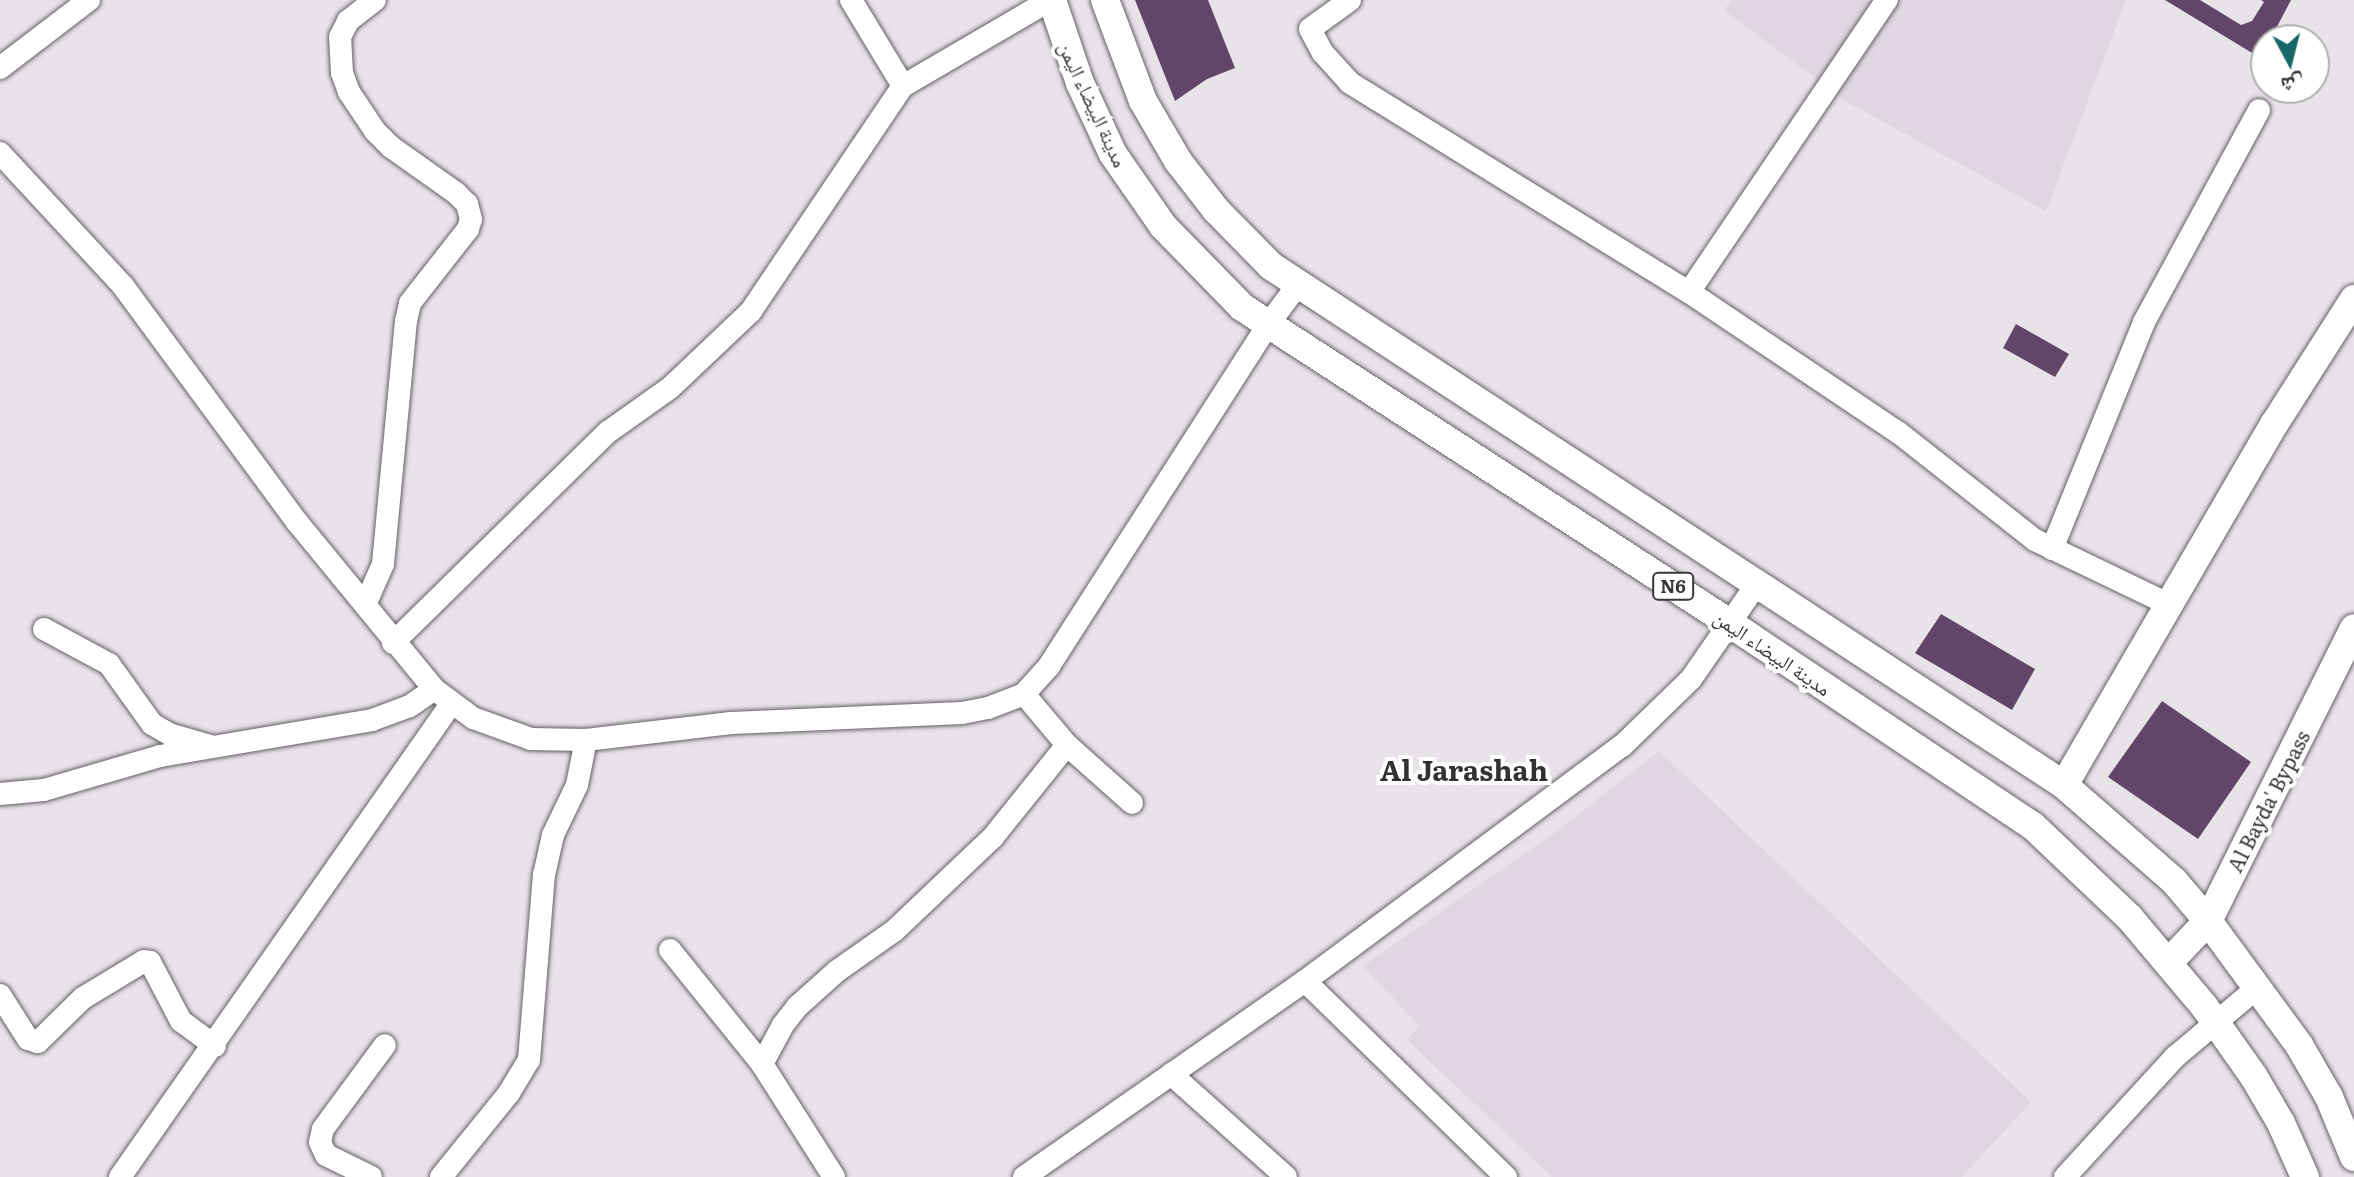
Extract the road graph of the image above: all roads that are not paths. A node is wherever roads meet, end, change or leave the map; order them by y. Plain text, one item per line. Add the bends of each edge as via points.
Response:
1 (89, 0) edge
2 (375, 0) edge
3 (851, 0) edge
4 (1051, 0) edge
5 (1105, 0) edge
6 (1350, 0) edge
7 (1887, 0) edge
8 (0, 68) edge
9 (903, 86) junction
10 (2259, 110) dead end
11 (0, 153) edge
12 (1297, 286) junction
13 (1689, 292) junction
14 (2354, 299) edge
15 (1267, 326) junction
16 (2052, 549) junction
17 (1756, 585) junction
18 (2168, 604) junction
19 (365, 605) junction
20 (1731, 624) junction
21 (2354, 628) edge
22 (44, 629) dead end
23 (393, 643) junction
24 (1024, 694) junction
25 (442, 697) junction
26 (586, 740) junction
27 (1067, 745) junction
28 (215, 747) junction
29 (2064, 785) junction
30 (0, 794) edge
31 (1132, 803) dead end
32 (2208, 921) junction
33 (670, 950) dead end
34 (2168, 963) junction
35 (1305, 981) junction
36 (2258, 987) junction
37 (0, 995) edge
38 (2214, 1022) junction
39 (385, 1045) dead end
40 (215, 1046) junction
41 (762, 1064) junction
42 (1171, 1074) junction
43 (2354, 1157) edge
44 (120, 1177) edge
45 (371, 1177) edge
46 (441, 1177) edge
47 (834, 1177) edge
48 (1024, 1177) edge
49 (1286, 1177) edge
50 (1506, 1177) edge
51 (2065, 1177) edge
52 (2305, 1177) edge

1 - 8 street
2 - 19 street via 348,21 340,37 349,92 375,131 456,193 467,204 471,219 410,303 383,564
3 - 9 street
4 - 9 street
4 - 15 main road, مدينة البيضاء اليمن / N6 via 1080,83 1136,190 1190,256
5 - 12 main road, N6 via 1143,101 1178,161 1245,241
6 - 13 street via 1310,29 1350,83
7 - 13 street
9 - 23 street via 751,311 670,388 608,432
10 - 16 street via 2144,322
11 - 19 street via 123,286 297,522
12 - 15 street
12 - 17 main road, N6
13 - 16 street via 1899,433
14 - 18 main road
15 - 20 main road, مدينة البيضاء اليمن / N6
15 - 24 street via 1049,666
16 - 18 street
17 - 20 street
17 - 29 main road, N6
18 - 29 main road
19 - 23 street
20 - 34 main road, مدينة البيضاء اليمن / N6 via 2033,826 2129,917
20 - 35 street via 1691,679 1622,746
21 - 32 main road, Al Bayda' Bypass
22 - 28 street via 109,664 152,724
23 - 25 street
24 - 26 street via 962,713 707,724
24 - 27 street
25 - 26 street via 473,718 531,739
25 - 28 street via 372,720
25 - 40 street
26 - 46 street via 577,785 553,835 544,875 529,1060
27 - 31 street
27 - 41 street via 993,837 894,931 798,1006
28 - 30 street via 136,762 44,790
29 - 32 main road, N6 via 2174,881
32 - 34 main road, Al Bayda' Bypass
32 - 36 main road, N6
33 - 41 street
34 - 38 main road, مدينة البيضاء اليمن / N6
35 - 42 street
35 - 50 street
36 - 38 street
36 - 43 main road, N6 via 2329,1097
37 - 40 street via 28,1039 38,1042 83,998 150,962 181,1021
38 - 51 street
38 - 52 main road, مدينة البيضاء اليمن / N6 via 2268,1100
39 - 45 street via 323,1129 320,1142 326,1155
40 - 44 street
41 - 47 street
42 - 48 street
42 - 49 street

